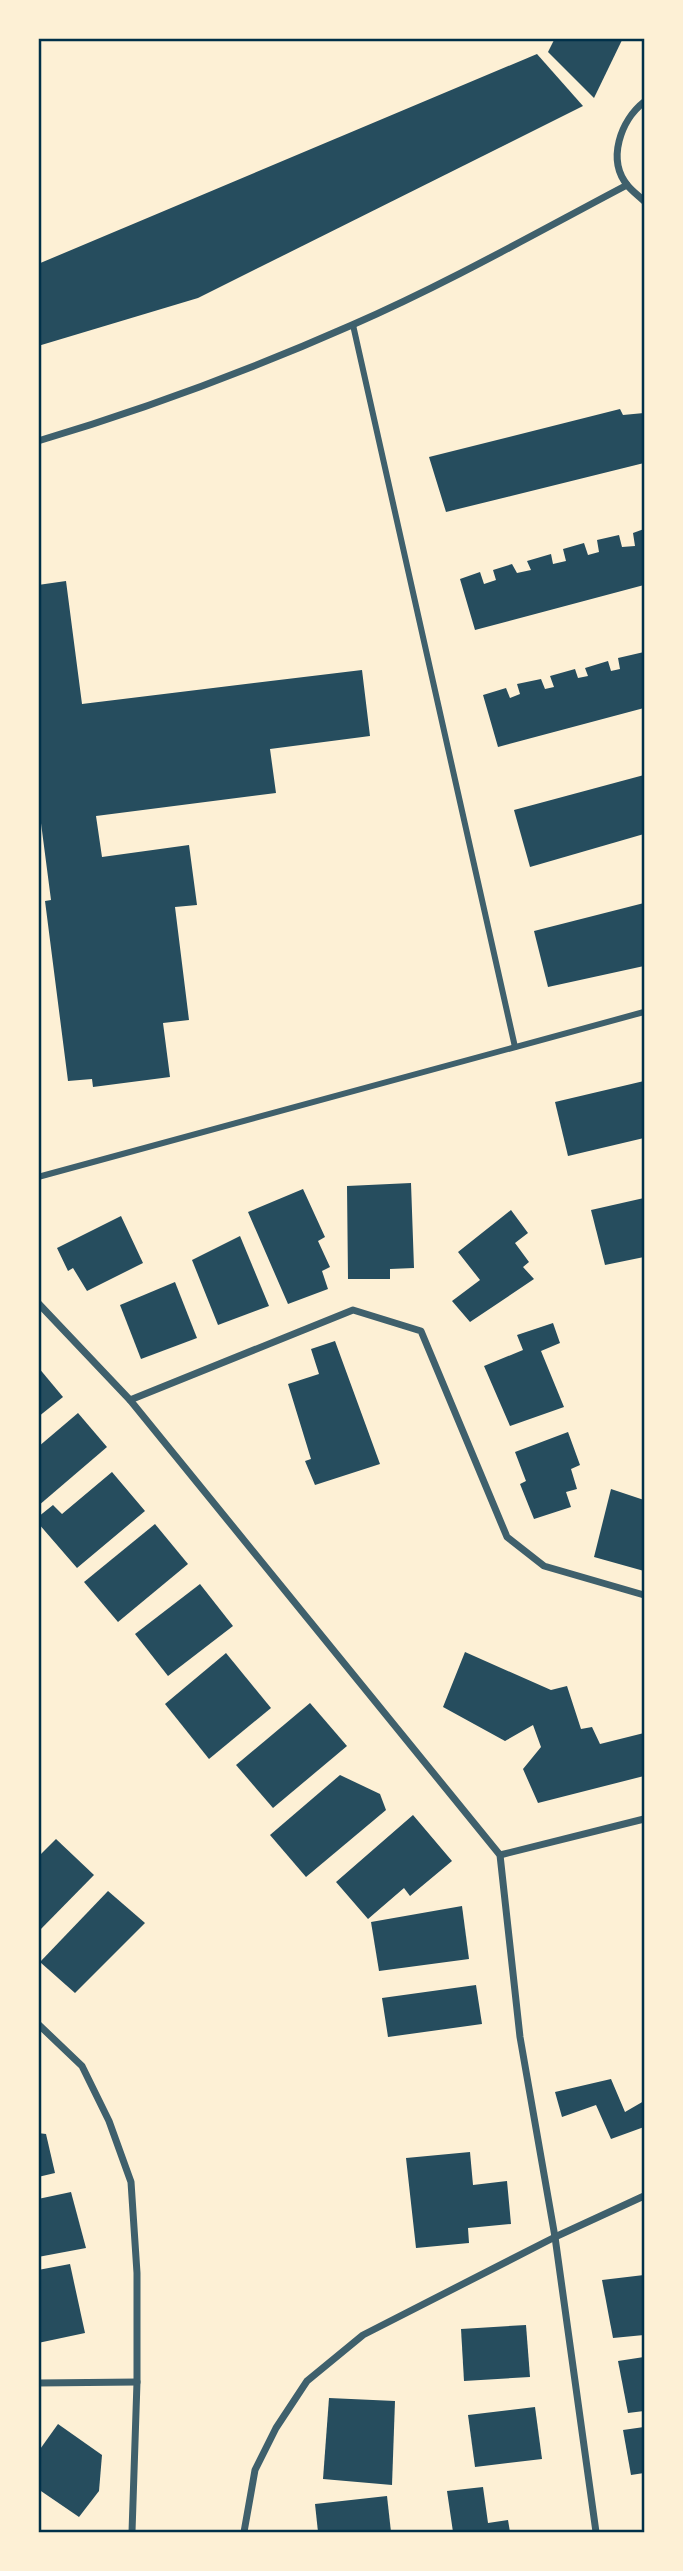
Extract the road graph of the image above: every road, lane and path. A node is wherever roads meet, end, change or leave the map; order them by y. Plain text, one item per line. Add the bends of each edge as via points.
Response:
1 (645, 102) edge
2 (627, 185) junction
3 (645, 201) edge
4 (353, 325) junction
5 (38, 441) edge
6 (645, 1012) edge
7 (515, 1048) junction
8 (38, 1177) edge
9 (38, 1303) edge
10 (130, 1400) junction
11 (645, 1595) edge
12 (645, 1819) edge
13 (500, 1855) junction
14 (38, 2024) edge
15 (645, 2196) edge
16 (555, 2237) junction
17 (137, 2382) junction
18 (38, 2383) edge
19 (132, 2532) edge
20 (244, 2532) edge
21 (596, 2532) edge

1 - 2 street via 624,124 619,140 620,171
2 - 3 street
2 - 4 street
4 - 5 street via 199,389
4 - 7 street
6 - 7 street
7 - 8 street
9 - 10 street
10 - 11 street via 353,1310 421,1331 507,1537 544,1566
10 - 13 street
12 - 13 street
13 - 16 street via 520,2037
14 - 17 street via 82,2066 131,2182
15 - 16 street
16 - 20 street via 363,2335 307,2381 255,2469
16 - 21 street
17 - 18 street
17 - 19 street

